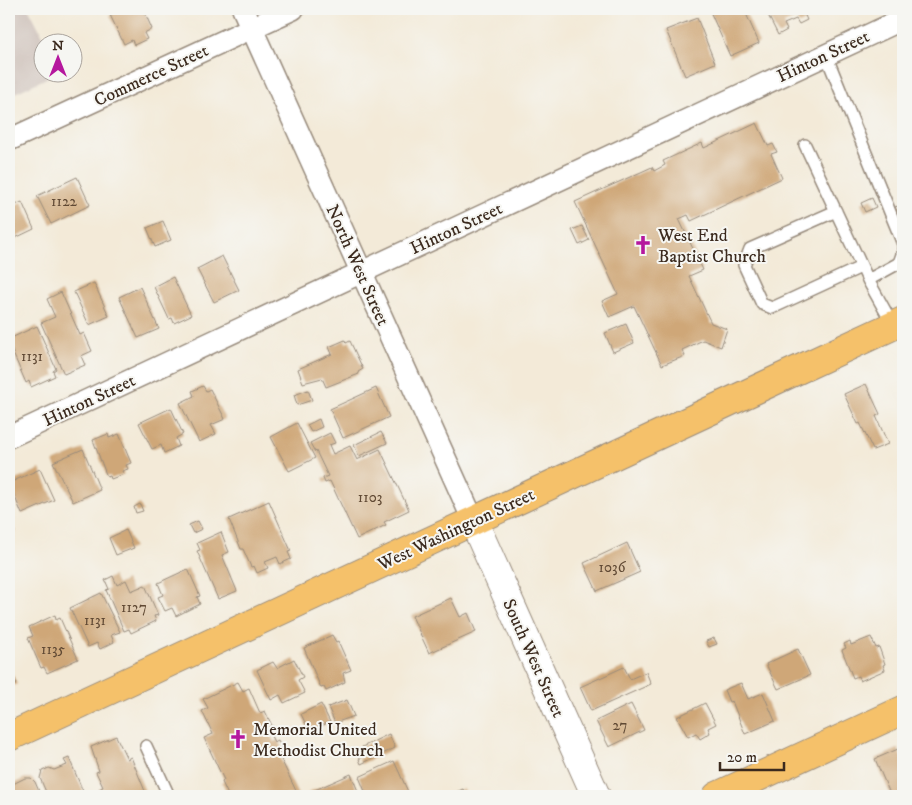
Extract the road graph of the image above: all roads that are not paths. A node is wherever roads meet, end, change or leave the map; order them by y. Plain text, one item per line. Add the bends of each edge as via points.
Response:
1 (243, 9) edge
2 (292, 9) edge
3 (903, 19) edge
4 (252, 28) junction
5 (826, 55) junction
6 (9, 140) edge
7 (805, 145) dead end
8 (836, 212) junction
9 (903, 244) edge
10 (903, 252) edge
11 (861, 267) junction
12 (361, 272) junction
13 (868, 280) junction
14 (898, 323) edge
15 (9, 437) edge
16 (473, 520) junction
17 (903, 710) edge
18 (9, 737) edge
19 (146, 746) dead end
20 (169, 796) edge
21 (596, 796) edge
22 (717, 796) edge

1 - 4 street, North West Street
2 - 4 street, Commerce Street
3 - 5 street, Hinton Street
4 - 6 street, Commerce Street
4 - 12 street, North West Street
5 - 9 lane
5 - 12 street, Hinton Street
7 - 8 lane
8 - 11 lane
8 - 11 lane via 750,249 744,265 762,304 772,308
10 - 13 lane via 899,263
11 - 13 lane
12 - 15 street, Hinton Street
12 - 16 street, North West Street
13 - 14 lane
14 - 16 main road, West Washington Street
16 - 18 main road, West Washington Street
16 - 21 street, South West Street
17 - 22 main road
19 - 20 lane

